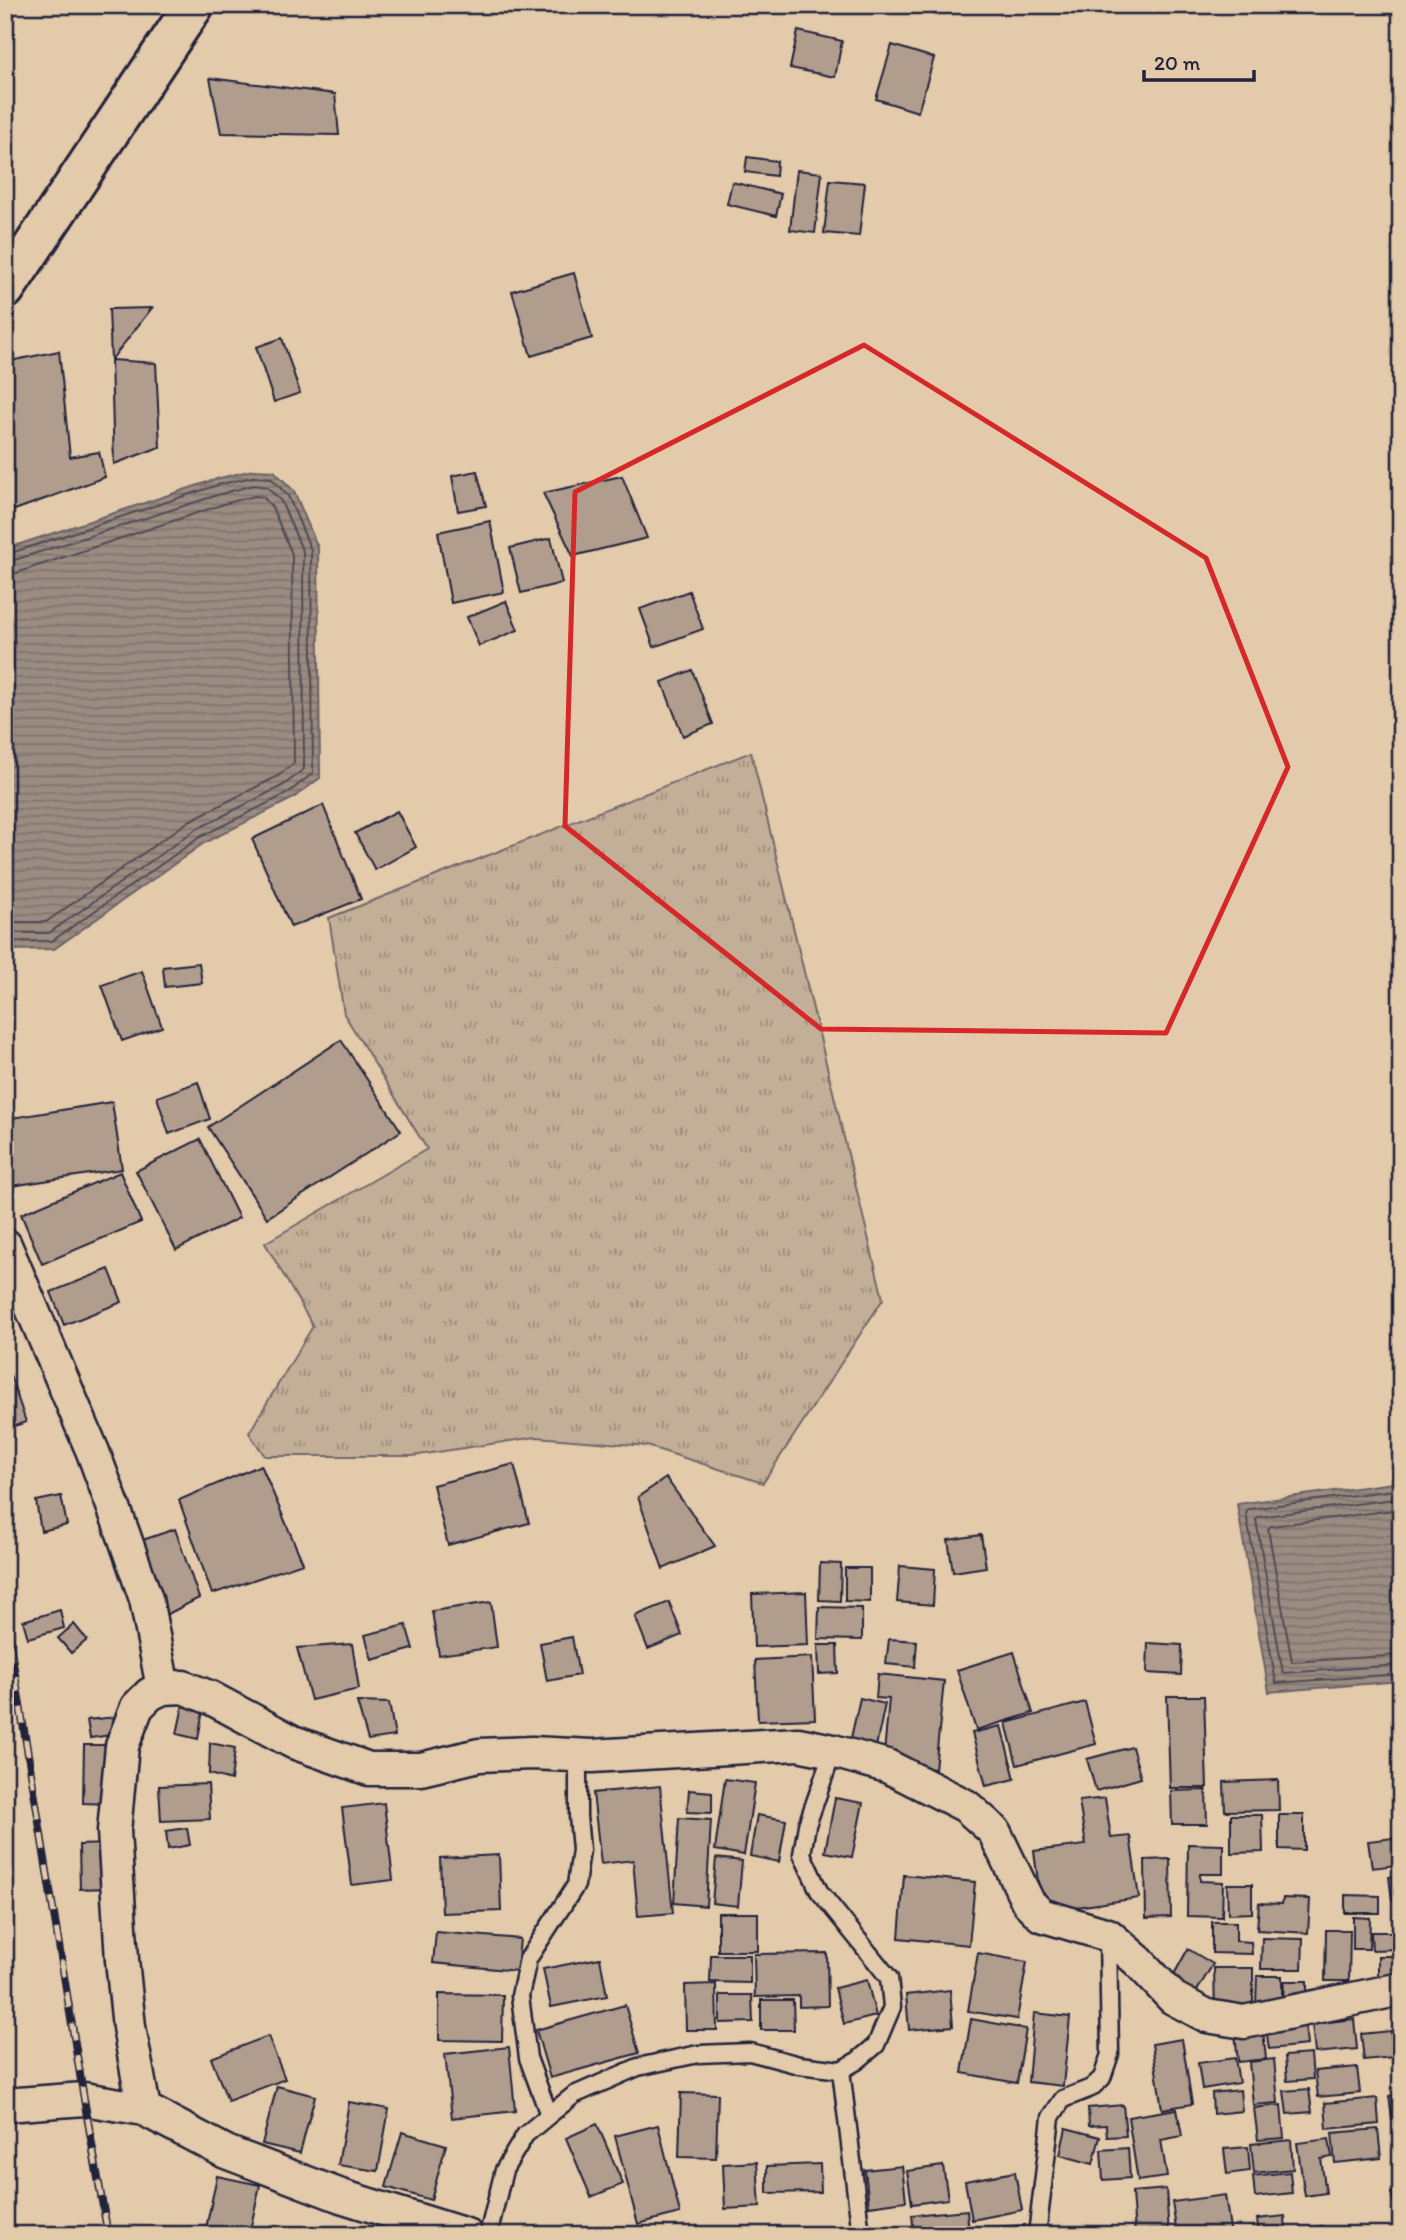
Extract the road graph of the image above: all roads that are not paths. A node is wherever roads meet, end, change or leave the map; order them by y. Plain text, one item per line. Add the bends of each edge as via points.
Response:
1 (194, 5) edge
2 (5, 289) edge
3 (5, 1245) edge
4 (163, 1688) junction
5 (833, 1751) junction
6 (578, 1756) junction
7 (1108, 1935) junction
8 (1401, 1989) edge
9 (841, 2070) junction
10 (5, 2105) edge
11 (144, 2109) junction
12 (549, 2115) junction
13 (466, 2235) edge
14 (488, 2235) edge
15 (861, 2235) edge
16 (1037, 2235) edge

1 - 2 main road
3 - 4 street via 123,1533 145,1599
4 - 6 street via 183,1687 293,1742 369,1769 421,1769 479,1755
4 - 11 street via 137,1707 122,1746 114,1831 126,2000
5 - 6 street via 798,1744
5 - 7 street via 887,1766 966,1806 994,1831 1028,1902 1041,1915
5 - 9 lane via 807,1825 802,1854 819,1891 889,1978 892,2007 876,2045
6 - 12 lane via 581,1850 576,1885 528,1959 520,1996 528,2058
7 - 8 street via 1173,1998 1207,2016 1244,2022
7 - 16 lane via 1110,2054 1102,2078 1091,2088 1063,2099 1051,2117
9 - 12 lane via 750,2052 698,2054 638,2067 574,2095
9 - 15 lane
10 - 11 street via 83,2099
11 - 13 street via 226,2152 341,2196
12 - 14 lane via 524,2135 505,2170

